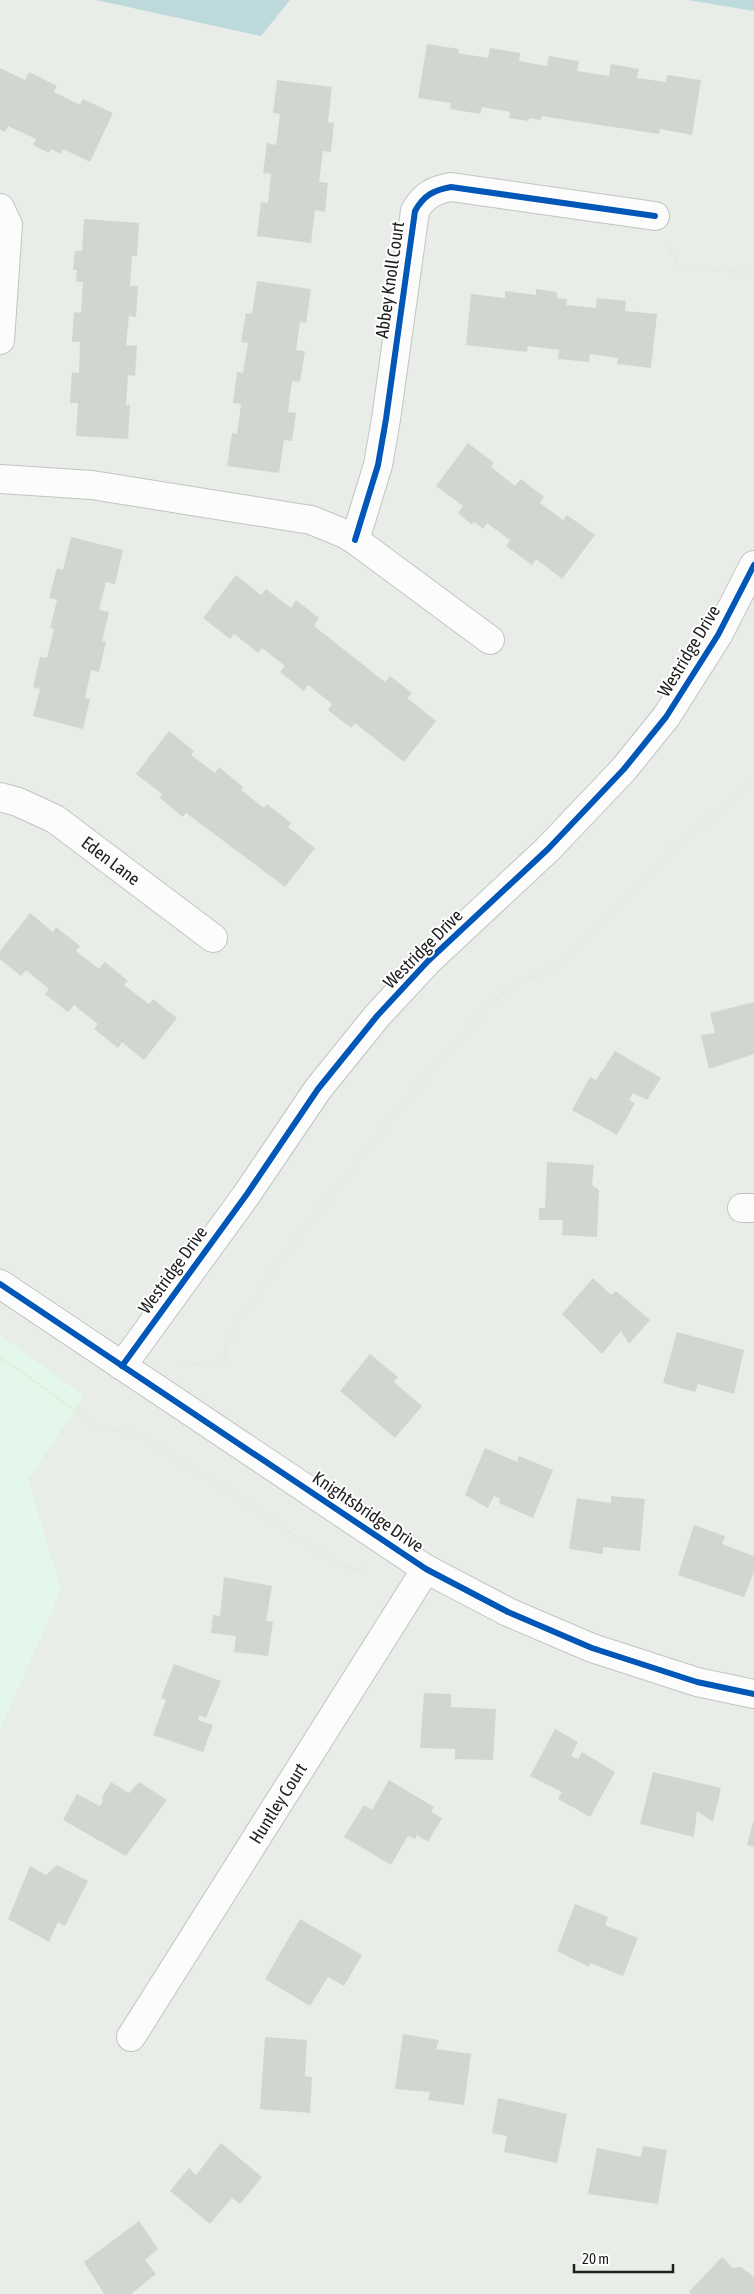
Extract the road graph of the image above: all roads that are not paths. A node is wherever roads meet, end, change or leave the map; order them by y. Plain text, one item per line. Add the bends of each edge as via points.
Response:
1 (0, 208) edge
2 (655, 216) road end
3 (0, 340) edge
4 (0, 479) edge
5 (356, 540) junction
6 (754, 565) edge
7 (490, 640) dead end
8 (0, 797) edge
9 (213, 938) dead end
10 (0, 1284) edge
11 (122, 1366) junction
12 (426, 1569) junction
13 (754, 1694) edge
14 (131, 2037) dead end

1 - 3 street via 8,225
2 - 5 street, Abbey Knoll Court via 451,188 435,190 422,200 415,211 378,465
4 - 5 street via 92,485 311,520
5 - 7 street
6 - 11 street, Westridge Drive via 718,635 666,718 548,849 428,961 377,1016 318,1089 247,1194
8 - 9 street, Eden Lane via 55,819
10 - 11 street, Knightsbridge Drive
11 - 12 street, Knightsbridge Drive
12 - 13 street, Knightsbridge Drive via 508,1612 592,1648 697,1682
12 - 14 street, Huntley Court

